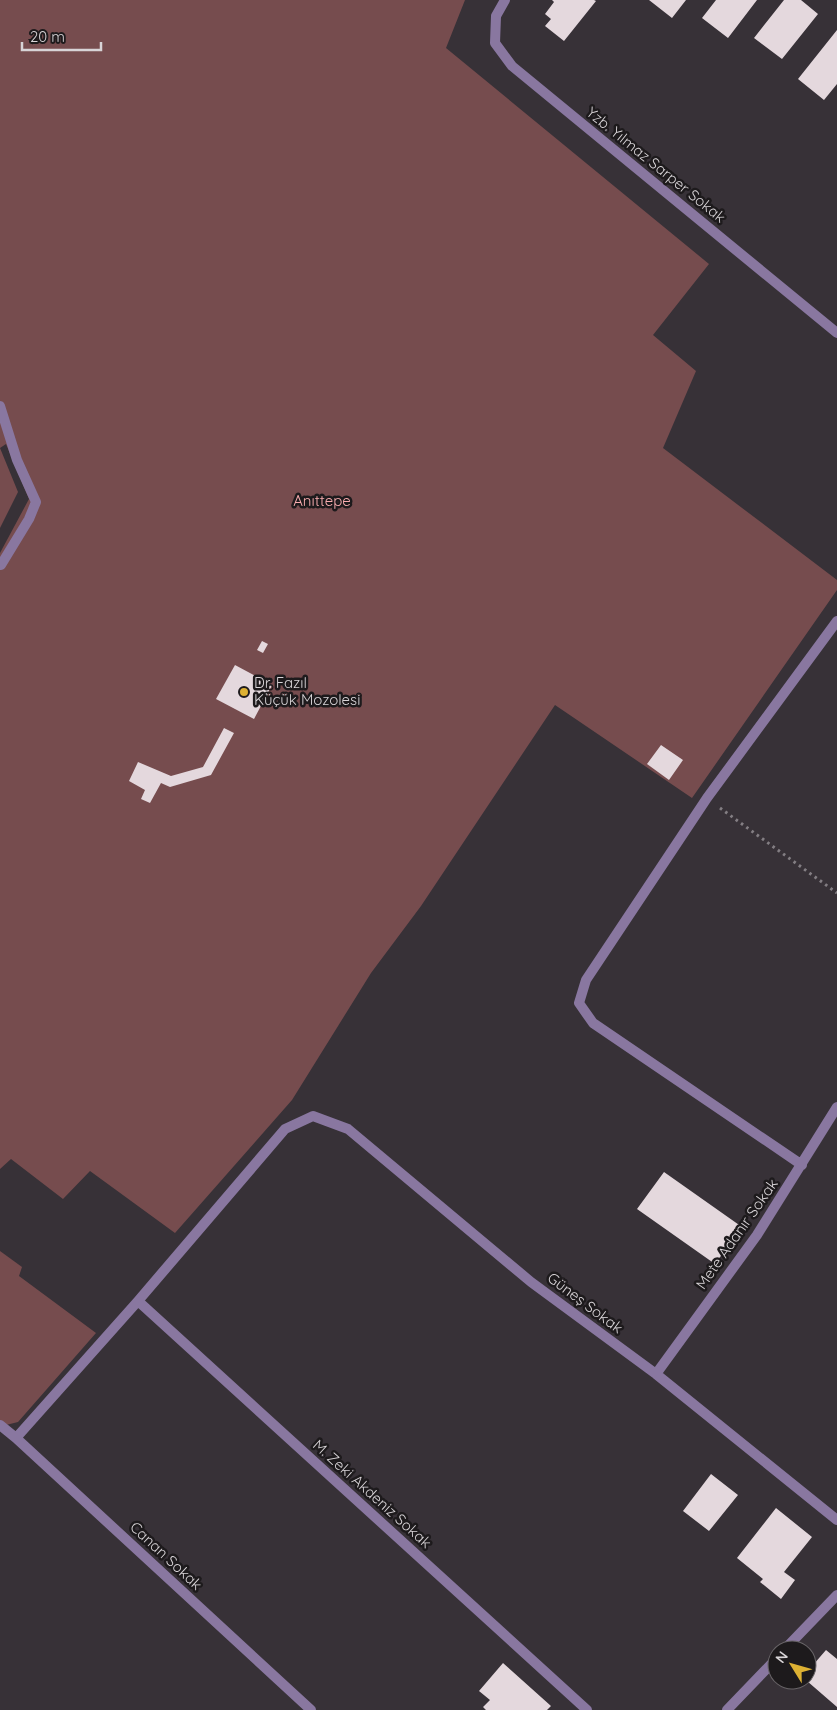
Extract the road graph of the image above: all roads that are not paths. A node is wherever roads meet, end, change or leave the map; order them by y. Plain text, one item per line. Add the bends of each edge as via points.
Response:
1 (505, 0) edge
2 (837, 333) edge
3 (0, 406) edge
4 (1, 565) dead end
5 (837, 621) edge
6 (837, 1106) edge
7 (802, 1165) junction
8 (138, 1301) junction
9 (656, 1374) junction
10 (0, 1426) edge
11 (16, 1438) junction
12 (837, 1520) edge
13 (837, 1595) edge
14 (794, 1640) edge
15 (767, 1668) edge
16 (311, 1710) edge
17 (587, 1710) edge
18 (727, 1710) edge

1 - 2 street, Yzb. Yılmaz Sarper Sokak via 496,16 495,43 512,66
3 - 4 street via 17,460 36,502
5 - 7 street via 707,798 586,980 579,1003 593,1023
6 - 7 street, Mete Adanır Sokak
7 - 9 street, Mete Adanır Sokak via 757,1235
8 - 9 street, Güneş Sokak via 285,1129 313,1116 348,1129 531,1282
8 - 11 street
8 - 17 street, M. Zeki Akdeniz Sokak
9 - 12 street, Güneş Sokak
10 - 11 street, Canan Sokak
11 - 16 street, Canan Sokak
13 - 14 street
15 - 18 street

